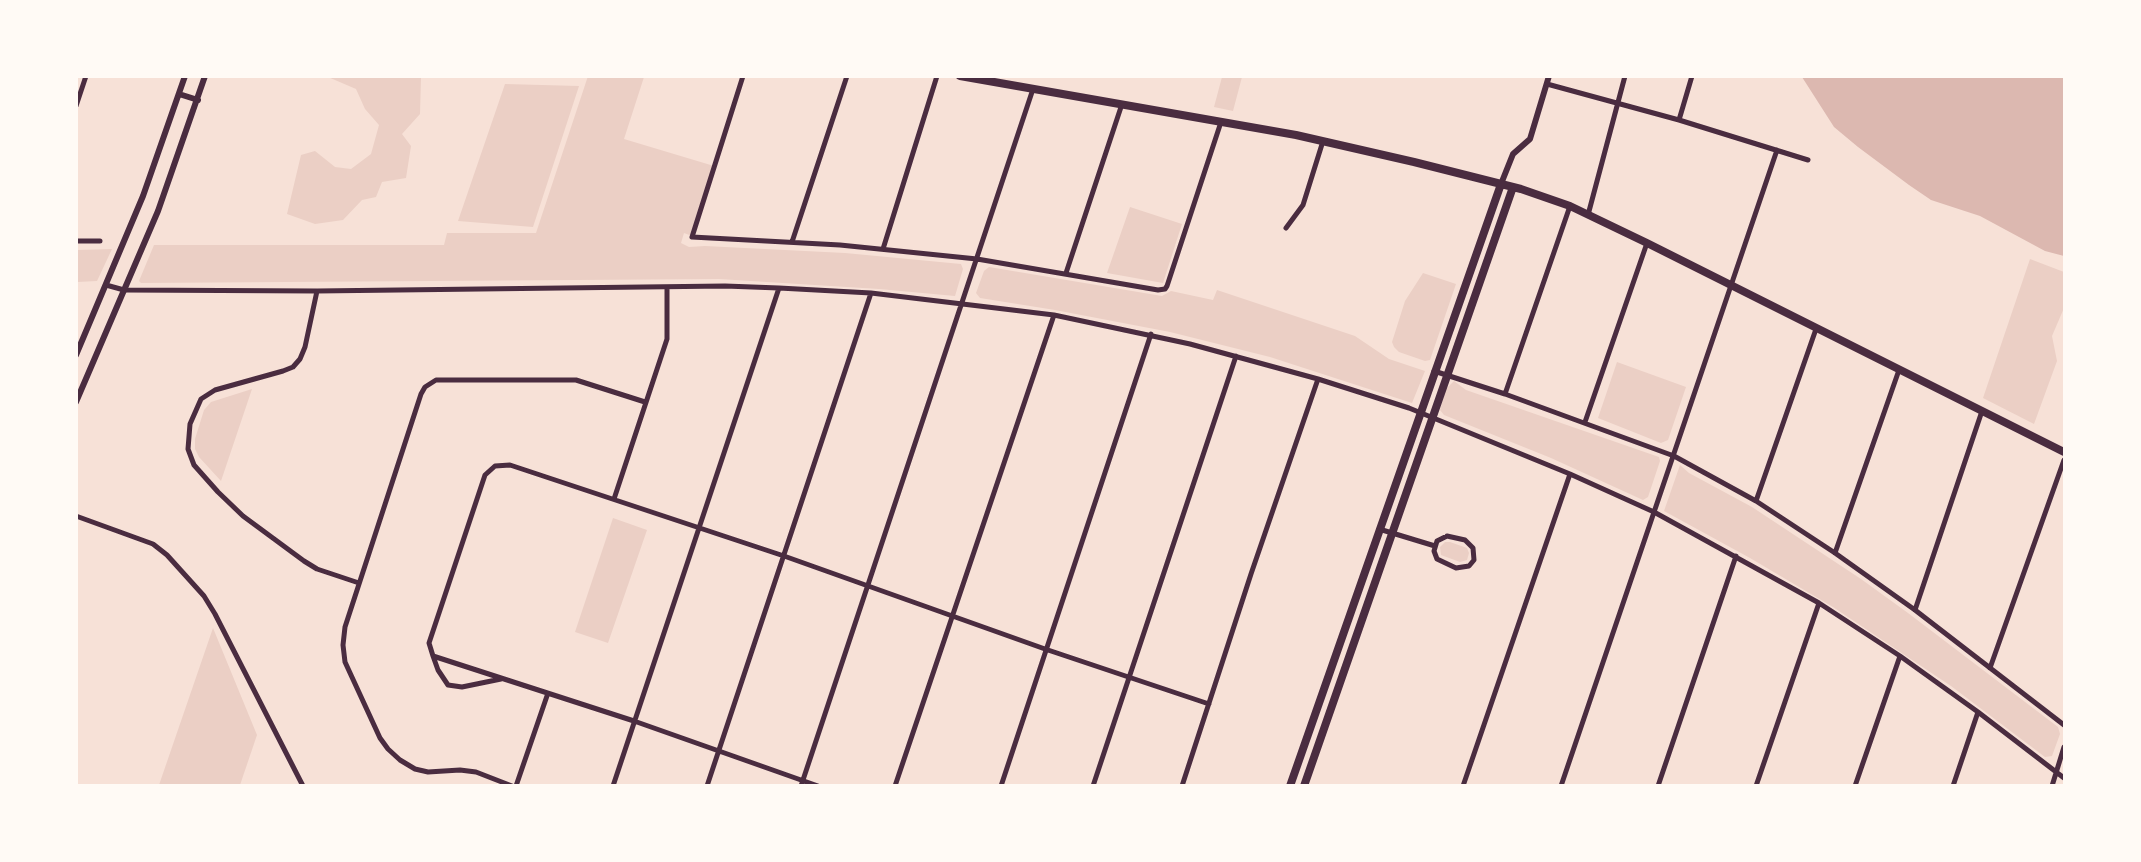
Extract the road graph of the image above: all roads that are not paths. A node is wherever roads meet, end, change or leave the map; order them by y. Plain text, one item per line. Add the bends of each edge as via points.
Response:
1 (86, 76) edge
2 (185, 76) edge
3 (206, 76) edge
4 (743, 76) edge
5 (847, 76) edge
6 (937, 76) edge
7 (960, 76) edge
8 (1549, 76) edge
9 (1624, 76) edge
10 (1692, 76) edge
11 (1547, 84) junction
12 (80, 86) edge
13 (1033, 89) junction
14 (179, 94) junction
15 (198, 100) junction
16 (1617, 103) junction
17 (1122, 104) junction
18 (76, 106) edge
19 (1679, 120) junction
20 (1221, 122) junction
21 (1323, 141) junction
22 (1777, 150) junction
23 (1808, 160) dead end
24 (1501, 184) junction
25 (1513, 187) junction
26 (1570, 207) junction
27 (1588, 215) junction
28 (1286, 228) dead end
29 (76, 241) edge
30 (100, 241) dead end
31 (792, 242) junction
32 (1647, 243) junction
33 (883, 249) junction
34 (977, 259) junction
35 (1066, 273) junction
36 (106, 285) junction
37 (1731, 286) junction
38 (667, 287) junction
39 (779, 288) junction
40 (124, 290) junction
41 (1463, 290) junction
42 (317, 291) junction
43 (871, 293) junction
44 (1476, 295) junction
45 (962, 303) junction
46 (1054, 315) junction
47 (1816, 328) junction
48 (1151, 334) junction
49 (76, 355) edge
50 (1236, 356) junction
51 (1899, 370) junction
52 (1434, 371) junction
53 (1448, 376) junction
54 (1318, 379) junction
55 (1505, 394) junction
56 (76, 402) edge
57 (645, 402) junction
58 (1982, 411) junction
59 (1420, 412) junction
60 (1432, 418) junction
61 (1585, 422) junction
62 (2064, 452) edge
63 (1674, 456) junction
64 (2064, 460) edge
65 (1570, 474) junction
66 (614, 499) junction
67 (1755, 501) junction
68 (1654, 512) junction
69 (76, 516) edge
70 (699, 527) junction
71 (1379, 529) junction
72 (1392, 532) junction
73 (1435, 546) junction
74 (1835, 553) junction
75 (784, 556) junction
76 (1736, 556) junction
77 (1362, 578) junction
78 (359, 583) junction
79 (1374, 584) junction
80 (868, 586) junction
81 (1819, 603) junction
82 (1915, 610) junction
83 (952, 615) junction
84 (1045, 649) junction
85 (433, 656) junction
86 (1900, 656) junction
87 (1990, 668) junction
88 (1128, 676) junction
89 (501, 679) junction
90 (548, 693) junction
91 (1209, 704) junction
92 (1978, 712) junction
93 (634, 721) junction
94 (2064, 725) edge
95 (2064, 747) edge
96 (719, 751) junction
97 (2057, 772) junction
98 (2064, 778) edge
99 (802, 783) edge
100 (303, 786) edge
101 (512, 786) edge
102 (516, 786) edge
103 (613, 786) edge
104 (707, 786) edge
105 (818, 786) edge
106 (895, 786) edge
107 (1001, 786) edge
108 (1093, 786) edge
109 (1182, 786) edge
110 (1290, 786) edge
111 (1304, 786) edge
112 (1463, 786) edge
113 (1561, 786) edge
114 (1658, 786) edge
115 (1756, 786) edge
116 (1855, 786) edge
117 (1953, 786) edge
118 (2052, 786) edge

1 - 12 street
2 - 14 street
3 - 15 street
4 - 31 street via 692,237
5 - 31 street
6 - 33 street
7 - 13 main road
8 - 11 street
9 - 16 street
10 - 19 street
11 - 16 street
11 - 24 street via 1530,139 1513,154
12 - 18 street
13 - 17 main road
13 - 34 street
14 - 15 street
14 - 36 street
15 - 40 street via 162,201
16 - 19 street
16 - 27 street
17 - 20 main road
17 - 35 street
19 - 22 street
20 - 21 main road
20 - 35 street via 1165,289
21 - 24 main road
21 - 28 street via 1303,205
22 - 23 street
22 - 37 street
24 - 25 main road
24 - 41 main road
25 - 26 main road
25 - 44 main road
26 - 27 main road
26 - 55 street
27 - 32 main road
29 - 30 street
31 - 33 street
32 - 37 main road
32 - 61 street
33 - 34 street
34 - 35 street
34 - 45 street
36 - 40 street
36 - 49 street
37 - 47 main road
37 - 63 street
38 - 39 street
38 - 42 street
38 - 57 street via 666,339
39 - 43 street
39 - 70 street
40 - 42 street
40 - 56 street
41 - 44 main road
41 - 52 main road
42 - 78 street via 305,347 293,367 215,390 201,399 190,424 188,448 194,465 243,516 317,569
43 - 45 street
43 - 75 street
44 - 53 main road
45 - 46 street
45 - 80 street
46 - 48 street
46 - 83 street
47 - 51 main road
47 - 67 street
48 - 50 street
48 - 84 street
50 - 54 street
50 - 88 street
51 - 58 main road
51 - 74 street
52 - 53 street
52 - 59 main road
53 - 55 street
53 - 60 main road
54 - 59 street
54 - 91 street
55 - 61 street
57 - 66 street
57 - 78 street via 576,380 431,382 422,394
58 - 62 main road
58 - 82 street
59 - 60 street
59 - 71 main road
60 - 65 street
60 - 72 main road
61 - 63 street
63 - 67 street
63 - 68 street
64 - 87 street
65 - 68 street
65 - 112 street
66 - 70 street
66 - 85 street via 520,466 495,466 485,476 434,627 429,643
67 - 74 street
68 - 76 street
68 - 113 street
69 - 100 street via 153,544 197,587 215,614
70 - 75 street
70 - 93 street
71 - 72 street
71 - 77 main road
72 - 73 street
72 - 79 main road
73 - 73 street via 1437,559 1443,563 1461,568 1474,560 1473,548 1465,540 1447,536
74 - 82 street
75 - 80 street
75 - 96 street
76 - 81 street
76 - 114 street
77 - 79 main road
77 - 110 main road
78 - 101 street via 345,627 345,662 388,749 415,769 476,772
79 - 111 main road
80 - 83 street
80 - 99 street
81 - 86 street
81 - 115 street
82 - 87 street
83 - 84 street
83 - 106 street
84 - 88 street
84 - 107 street
85 - 89 street
85 - 89 street via 448,685 462,687
86 - 92 street
86 - 116 street
87 - 94 street
88 - 91 street
88 - 108 street
89 - 90 street
90 - 93 street
90 - 102 street
91 - 109 street
92 - 97 street
92 - 117 street
93 - 96 street
93 - 103 street
95 - 97 street
96 - 99 street
96 - 104 street
97 - 98 street
97 - 118 street
99 - 105 street

